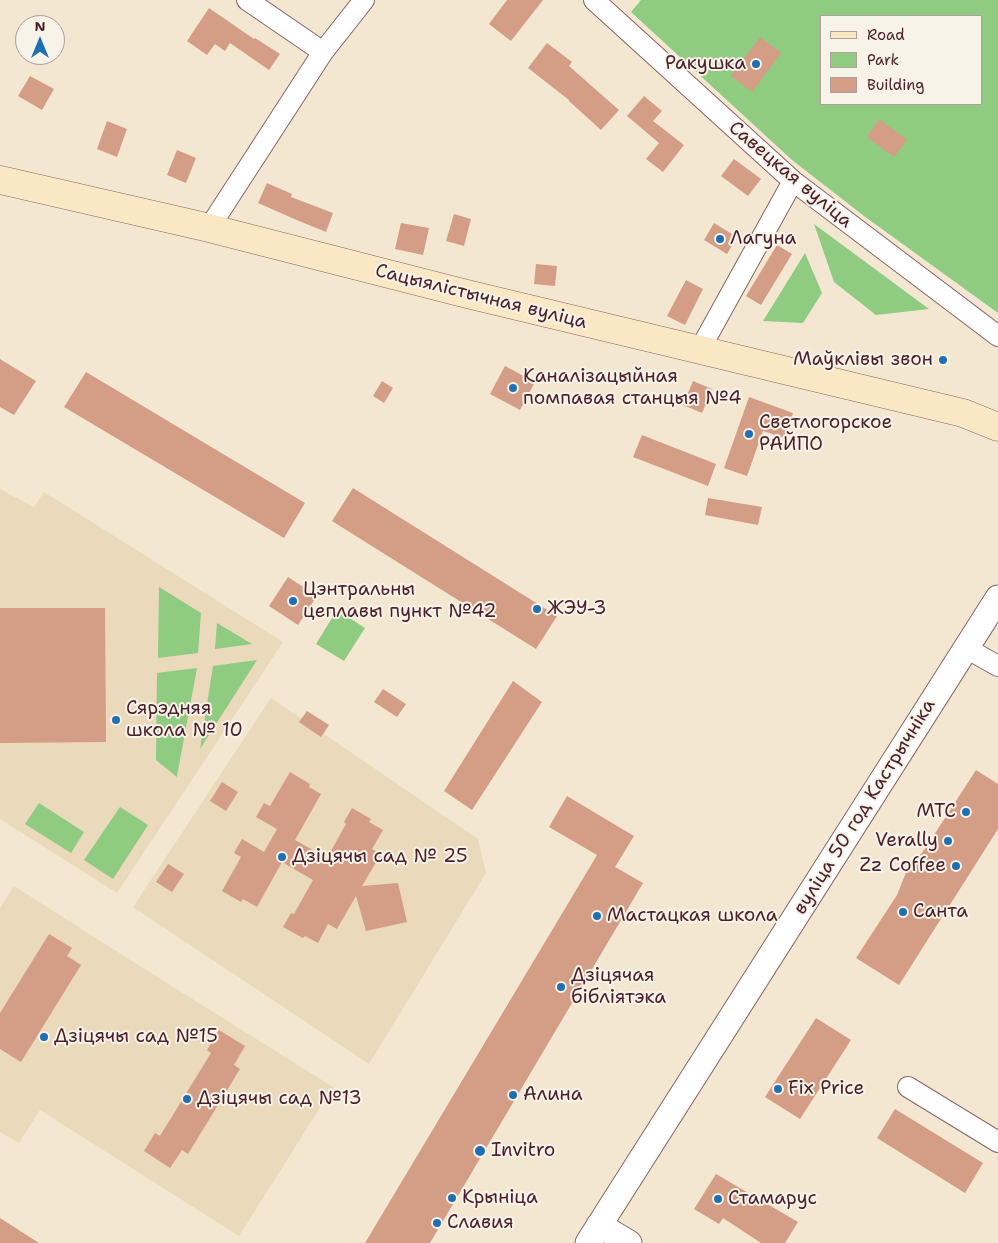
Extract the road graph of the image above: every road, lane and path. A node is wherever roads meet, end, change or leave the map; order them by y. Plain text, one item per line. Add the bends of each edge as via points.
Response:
1 (247, 0) edge
2 (364, 0) edge
3 (594, 0) edge
4 (323, 52) junction
5 (0, 180) edge
6 (793, 181) junction
7 (209, 228) junction
8 (998, 336) edge
9 (699, 350) junction
10 (962, 414) junction
11 (998, 416) edge
12 (998, 427) edge
13 (998, 598) edge
14 (966, 648) junction
15 (998, 666) edge
16 (908, 1086) dead end
17 (998, 1142) edge
18 (593, 1234) edge
19 (629, 1243) edge

1 - 4 street
2 - 4 street
3 - 6 street, Савецкая вуліца
4 - 7 street
5 - 7 main road, Сацыялістычная вуліца
6 - 8 street, Савецкая вуліца
6 - 9 street
7 - 9 main road, Сацыялістычная вуліца
9 - 10 main road, Сацыялістычная вуліца
10 - 11 main road, Сацыялістычная вуліца
10 - 12 main road, Сацыялістычная вуліца
13 - 14 street, вуліца 50 год Кастрычніка
14 - 15 street
14 - 18 street, вуліца 50 год Кастрычніка
16 - 17 street
18 - 19 street

